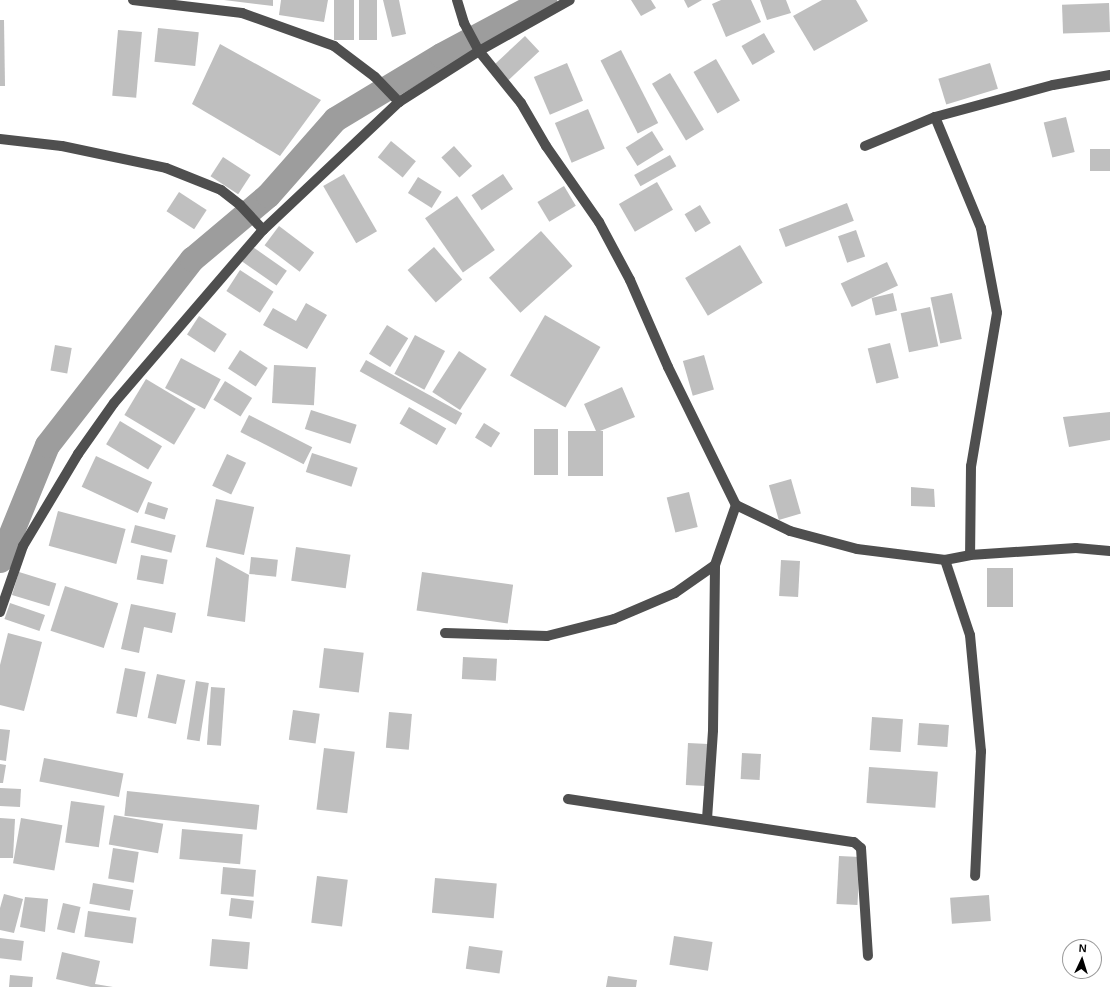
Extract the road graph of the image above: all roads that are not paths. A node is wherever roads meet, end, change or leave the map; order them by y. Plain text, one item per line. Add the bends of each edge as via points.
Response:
1 (133, 0) edge
2 (457, 0) edge
3 (570, 0) edge
4 (477, 47) junction
5 (1110, 75) edge
6 (399, 102) junction
7 (935, 117) junction
8 (0, 139) edge
9 (865, 146) dead end
10 (260, 227) junction
11 (736, 505) junction
12 (1110, 551) edge
13 (970, 555) junction
14 (945, 560) junction
15 (714, 565) junction
16 (0, 612) edge
17 (445, 633) dead end
18 (568, 800) dead end
19 (708, 819) junction
20 (975, 876) dead end
21 (868, 956) dead end

1 - 6 street via 242,14 334,46 375,77
2 - 4 street via 464,23
3 - 4 street
4 - 6 street
4 - 11 street via 521,103 546,146 599,222 630,280 668,367
5 - 7 street via 1053,85
6 - 10 street
7 - 9 street
7 - 13 street via 981,228 997,313 971,466
8 - 10 street via 62,146 166,168 221,190 240,205
10 - 16 street via 114,403 82,448 24,546
11 - 14 street via 790,532 849,547
11 - 15 street
12 - 13 street via 1076,548
13 - 14 street
14 - 20 street via 970,635 981,743
15 - 17 street via 675,593 614,619 547,636
15 - 19 street via 713,730
18 - 19 street
19 - 21 street via 854,842 861,848

